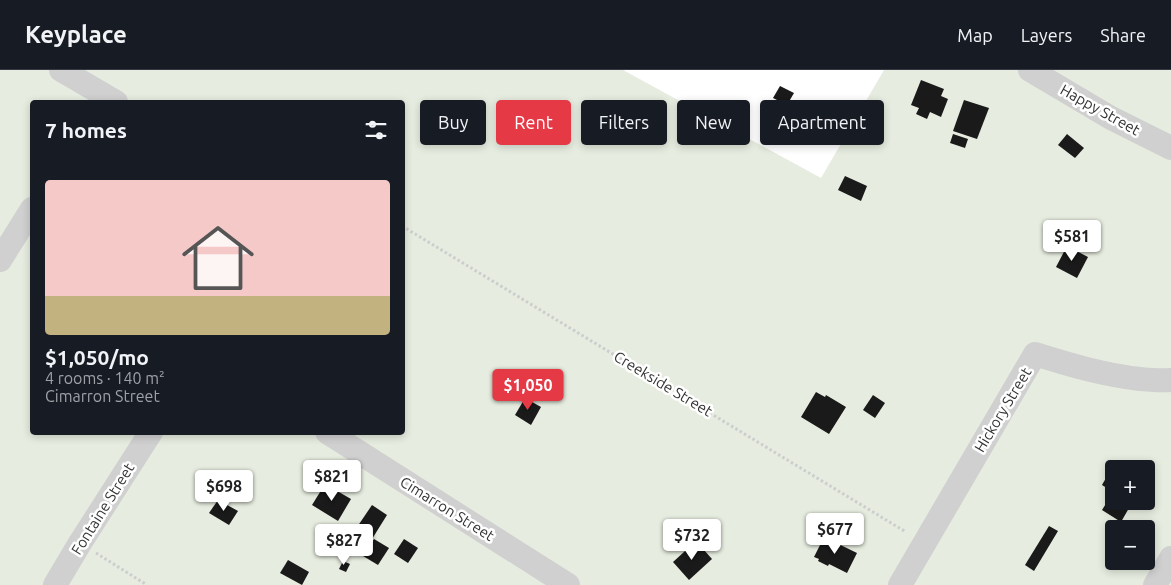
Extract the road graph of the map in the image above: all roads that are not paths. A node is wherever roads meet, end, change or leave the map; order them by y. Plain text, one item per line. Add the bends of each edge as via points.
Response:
1 (61, 70) edge
2 (1030, 70) edge
3 (107, 100) edge
4 (1171, 148) edge
5 (30, 212) edge
6 (0, 260) edge
7 (1171, 380) edge
8 (149, 435) edge
9 (332, 435) edge
10 (1171, 558) edge
11 (55, 585) edge
12 (568, 585) edge
13 (900, 585) edge
14 (1155, 585) edge

1 - 3 street
2 - 4 street, Happy Street via 1111,118
5 - 6 street
7 - 13 street, Hickory Street via 1094,372 1035,354
8 - 11 street, Fontaine Street
9 - 12 street, Cimarron Street
10 - 14 street

